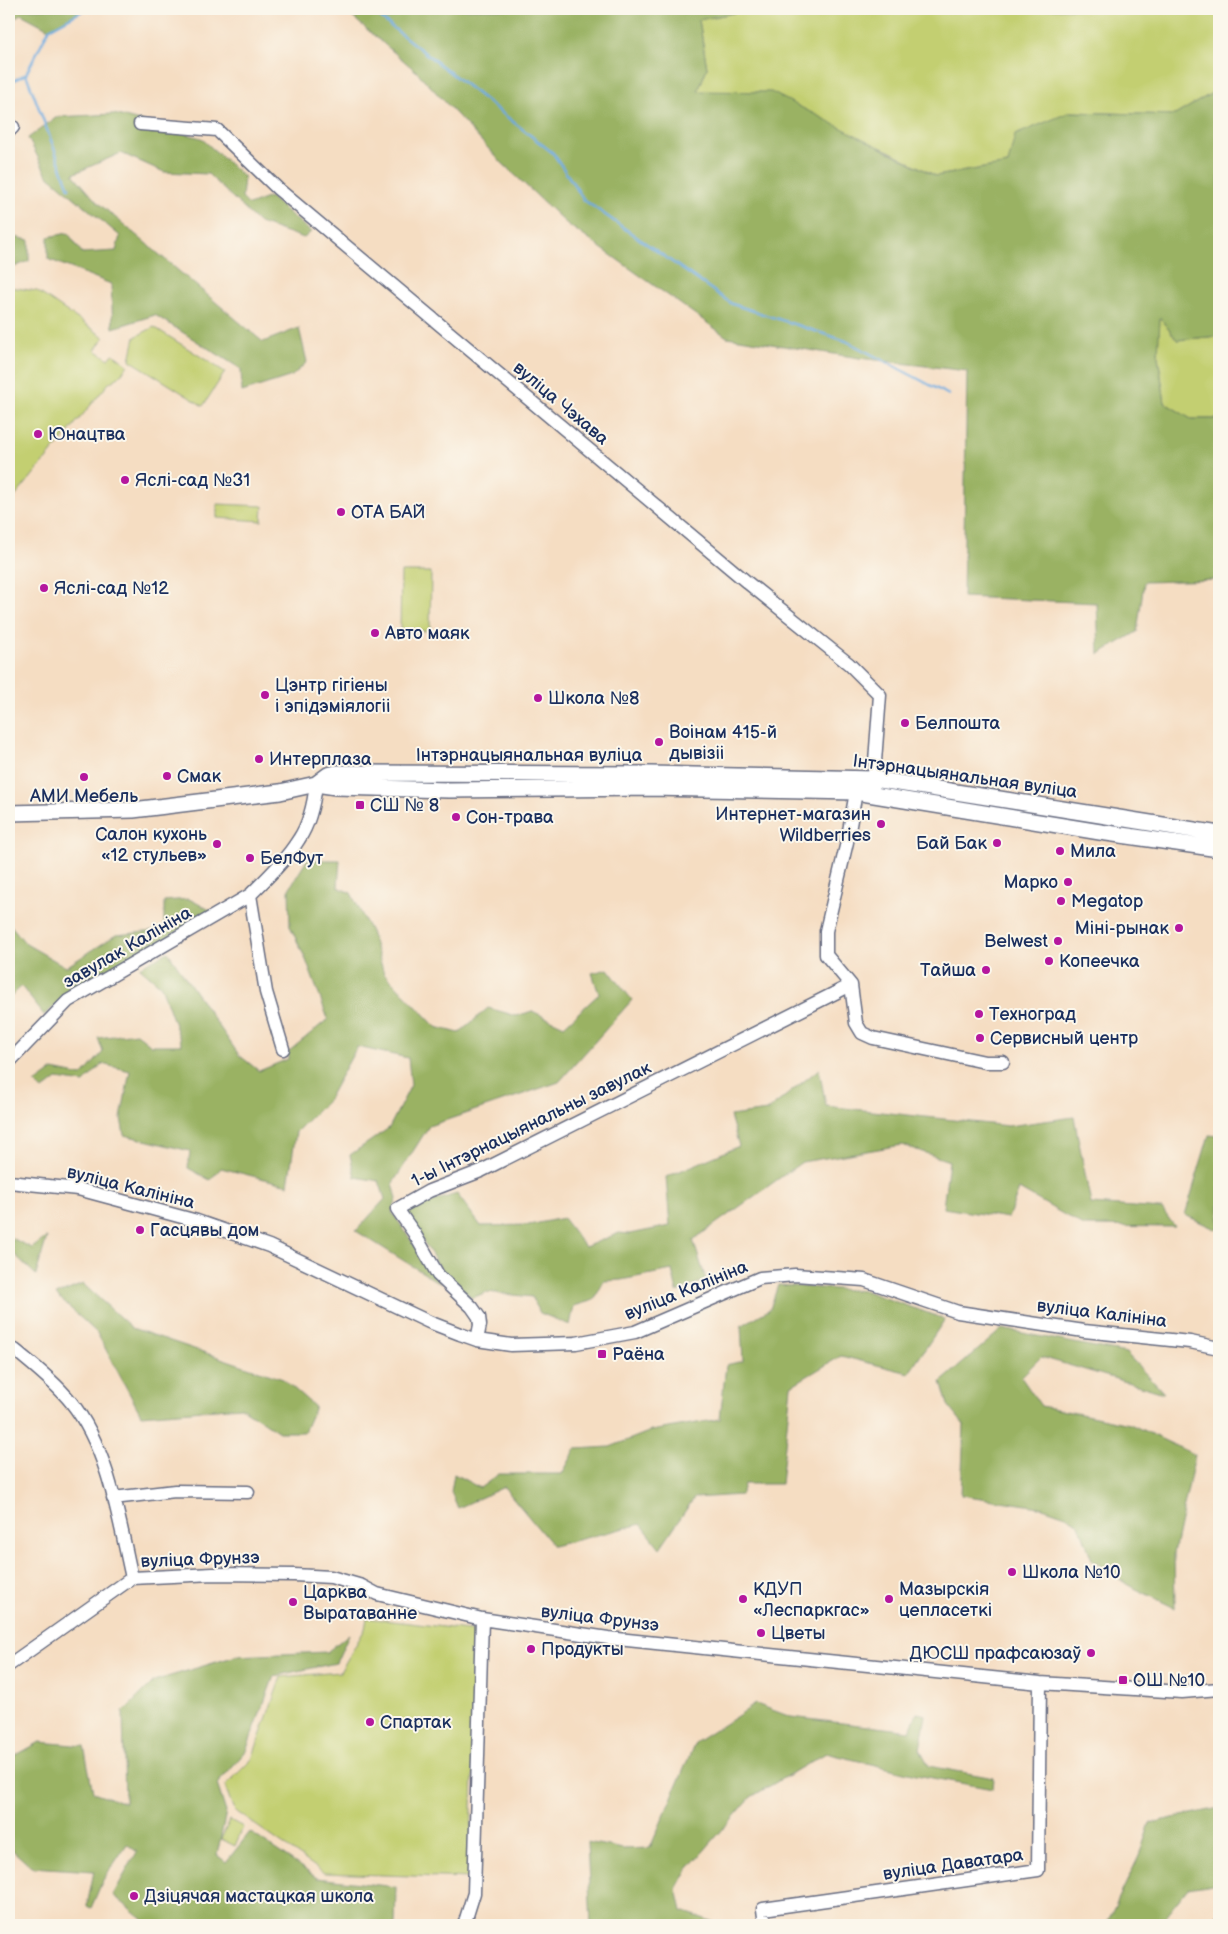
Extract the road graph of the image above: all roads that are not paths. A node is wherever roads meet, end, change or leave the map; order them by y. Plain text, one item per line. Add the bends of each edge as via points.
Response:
1 (140, 124) dead end
2 (650, 781) junction
3 (316, 784) junction
4 (873, 787) junction
5 (856, 792) junction
6 (9, 812) edge
7 (1219, 834) edge
8 (1219, 849) edge
9 (250, 895) junction
10 (851, 985) junction
11 (282, 1049) dead end
12 (9, 1062) edge
13 (1003, 1062) dead end
14 (9, 1182) edge
15 (477, 1340) junction
16 (1219, 1348) edge
17 (15, 1350) dead end
18 (248, 1492) dead end
19 (113, 1498) junction
20 (132, 1578) junction
21 (482, 1620) junction
22 (9, 1665) edge
23 (1040, 1683) junction
24 (1219, 1689) edge
25 (464, 1925) edge
26 (765, 1925) edge

1 - 4 street, вуліца Чэхава via 217,130 327,231 849,664 880,695
2 - 3 main road, Інтэрнацыянальная вуліца via 449,790
2 - 4 main road, Інтэрнацыянальная вуліца
2 - 5 main road, Інтэрнацыянальная вуліца
3 - 6 main road, Інтэрнацыянальная вуліца via 280,792 134,810
3 - 9 street, завулак Калініна via 314,801 300,838
4 - 5 main road, Інтэрнацыянальная вуліца
4 - 7 main road, Інтэрнацыянальная вуліца
4 - 8 main road, Інтэрнацыянальная вуліца via 1100,832
5 - 10 street via 826,931 826,955
9 - 11 street via 266,992
9 - 12 street, завулак Калініна via 68,1001
10 - 13 street via 856,1023 862,1033 985,1062
10 - 15 street, 1-ы Інтэрнацыянальны завулак via 481,1171 396,1209 438,1275 472,1307 480,1325
14 - 15 street, вуліца Калініна via 78,1189 197,1221 269,1246 429,1322
15 - 16 street, вуліца Калініна via 511,1345 576,1343 635,1332 760,1278 795,1274 864,1280 958,1312
17 - 19 street via 71,1402 95,1441
18 - 19 street via 175,1491
19 - 20 street
20 - 21 street, вуліца Фрунзэ via 213,1574 331,1578 362,1586 377,1594
20 - 22 street, вуліца Фрунзэ
21 - 23 street, вуліца Фрунзэ via 618,1639
21 - 25 street via 474,1893
23 - 24 street, вуліца Фрунзэ via 1182,1692
23 - 26 street, вуліца Даватара via 1038,1870 763,1909

